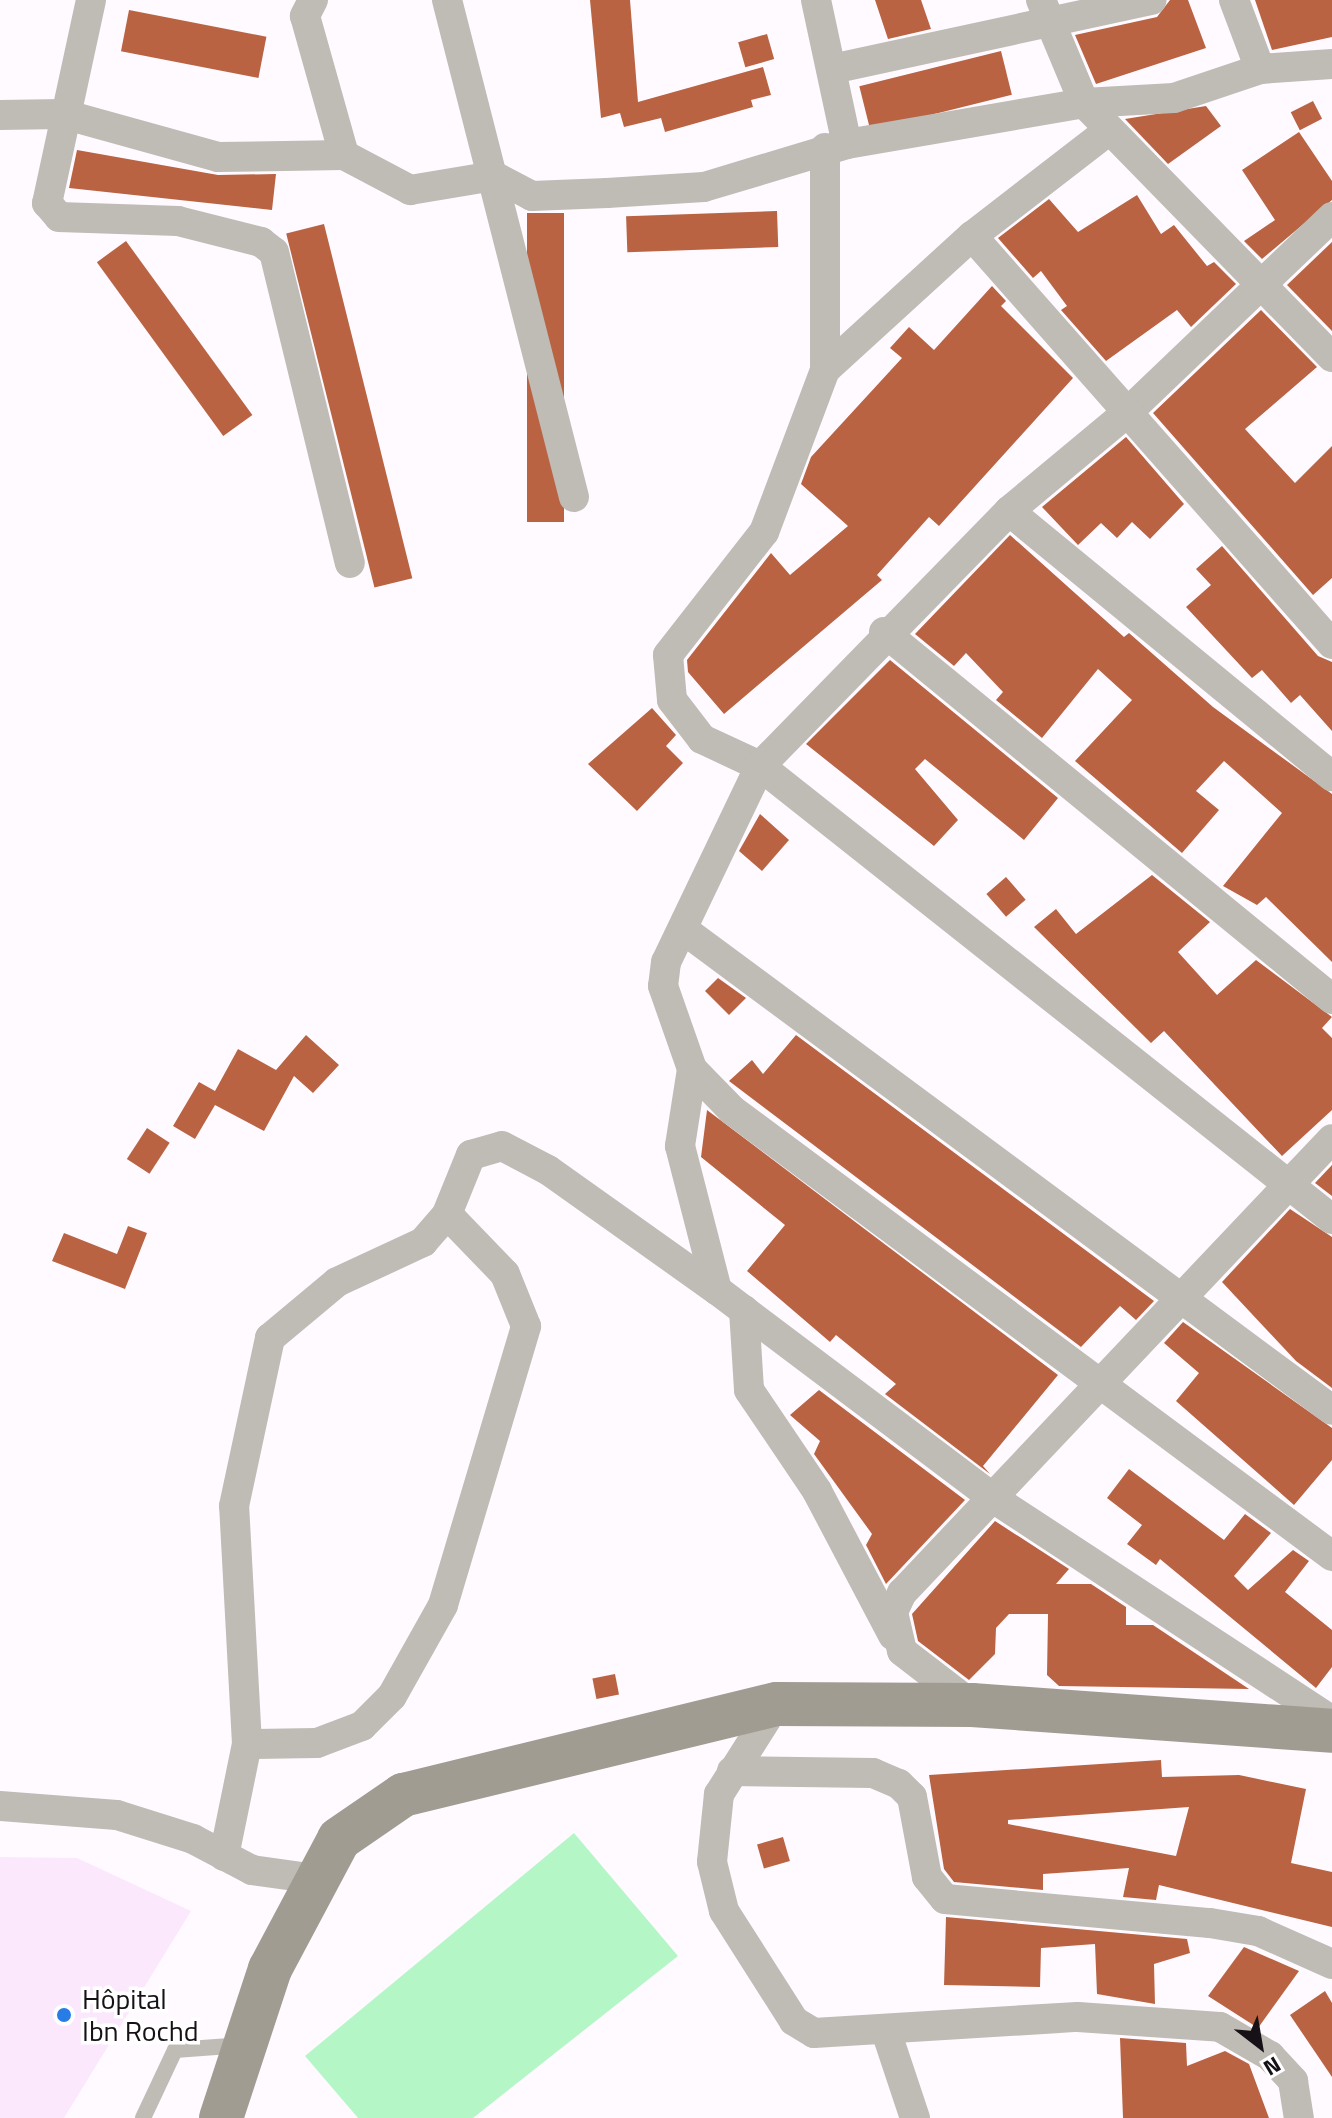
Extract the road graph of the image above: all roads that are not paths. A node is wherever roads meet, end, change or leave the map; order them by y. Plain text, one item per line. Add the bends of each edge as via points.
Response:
1 (91, 0) edge
2 (313, 0) edge
3 (447, 0) edge
4 (816, 0) edge
5 (1152, 0) edge
6 (1234, 0) edge
7 (1049, 11) edge
8 (1332, 64) edge
9 (832, 69) junction
10 (1260, 69) junction
11 (1084, 103) junction
12 (63, 114) junction
13 (0, 115) edge
14 (1108, 131) junction
15 (836, 146) junction
16 (344, 155) junction
17 (494, 176) junction
18 (1332, 217) edge
19 (972, 236) junction
20 (1264, 282) junction
21 (1332, 357) edge
22 (825, 370) junction
23 (1129, 411) junction
24 (574, 497) dead end
25 (1009, 511) junction
26 (350, 563) dead end
27 (884, 632) junction
28 (1332, 644) edge
29 (760, 766) junction
30 (1332, 776) edge
31 (684, 930) junction
32 (1332, 999) edge
33 (692, 1069) junction
34 (1332, 1139) edge
35 (1290, 1183) junction
36 (447, 1214) junction
37 (1332, 1219) edge
38 (717, 1290) junction
39 (1183, 1297) junction
40 (744, 1310) junction
41 (1100, 1381) junction
42 (1332, 1410) edge
43 (990, 1496) junction
44 (1332, 1556) edge
45 (902, 1651) junction
46 (776, 1704) junction
47 (972, 1705) junction
48 (1332, 1721) edge
49 (1332, 1731) edge
50 (247, 1744) junction
51 (732, 1771) junction
52 (0, 1806) edge
53 (224, 1856) junction
54 (323, 1880) junction
55 (1332, 1964) edge
56 (886, 2031) junction
57 (244, 2045) junction
58 (143, 2118) edge
59 (221, 2118) edge
60 (915, 2118) edge
61 (1299, 2118) edge

1 - 12 street
2 - 16 street via 305,16
3 - 17 street
4 - 9 street
5 - 7 street
6 - 10 street
7 - 9 street
7 - 11 street
8 - 10 street
9 - 15 street
10 - 11 street via 1174,98
11 - 14 street
11 - 15 street
12 - 13 street
12 - 16 street via 218,157
12 - 26 street via 47,203 59,217 178,221 261,242 274,252
14 - 19 street
14 - 20 street
15 - 17 street via 704,187 532,196
15 - 22 street
16 - 17 street via 410,190
17 - 24 street
18 - 20 street
19 - 22 street
19 - 23 street
20 - 21 street
20 - 23 street
22 - 29 street via 764,532 694,617 665,666 672,700 702,739
23 - 25 street
23 - 28 street
25 - 27 street
25 - 30 street
27 - 29 street
27 - 32 street
29 - 31 street
29 - 35 street
31 - 33 street via 666,962 663,986
31 - 39 street
33 - 38 street via 680,1146 708,1275
33 - 41 street via 832,1190
34 - 35 street
35 - 37 street
35 - 39 street
36 - 38 street via 471,1155 502,1146 548,1170
36 - 50 street via 423,1242 337,1282 263,1349 233,1528
36 - 50 street via 505,1274 526,1326 443,1605 392,1696 362,1726 317,1743
38 - 40 street
39 - 41 street
39 - 42 street
40 - 43 street
40 - 45 street via 749,1390 817,1491
41 - 43 street
41 - 44 street
43 - 45 street via 902,1593 893,1612
43 - 48 street
45 - 47 street
46 - 47 street
46 - 51 street
46 - 54 street via 403,1795 339,1839
47 - 49 street
50 - 53 street
51 - 55 street via 873,1773 899,1784 912,1797 927,1877 945,1899 1234,1927 1305,1947
51 - 56 street via 719,1794 712,1862 724,1911 747,1953 779,2004 814,2033
52 - 53 street via 117,1815
53 - 54 street via 252,1870
54 - 57 street via 270,1969
56 - 60 street
56 - 61 street via 1078,2017 1220,2027 1270,2056 1293,2081
57 - 58 lane via 175,2050
57 - 59 street

